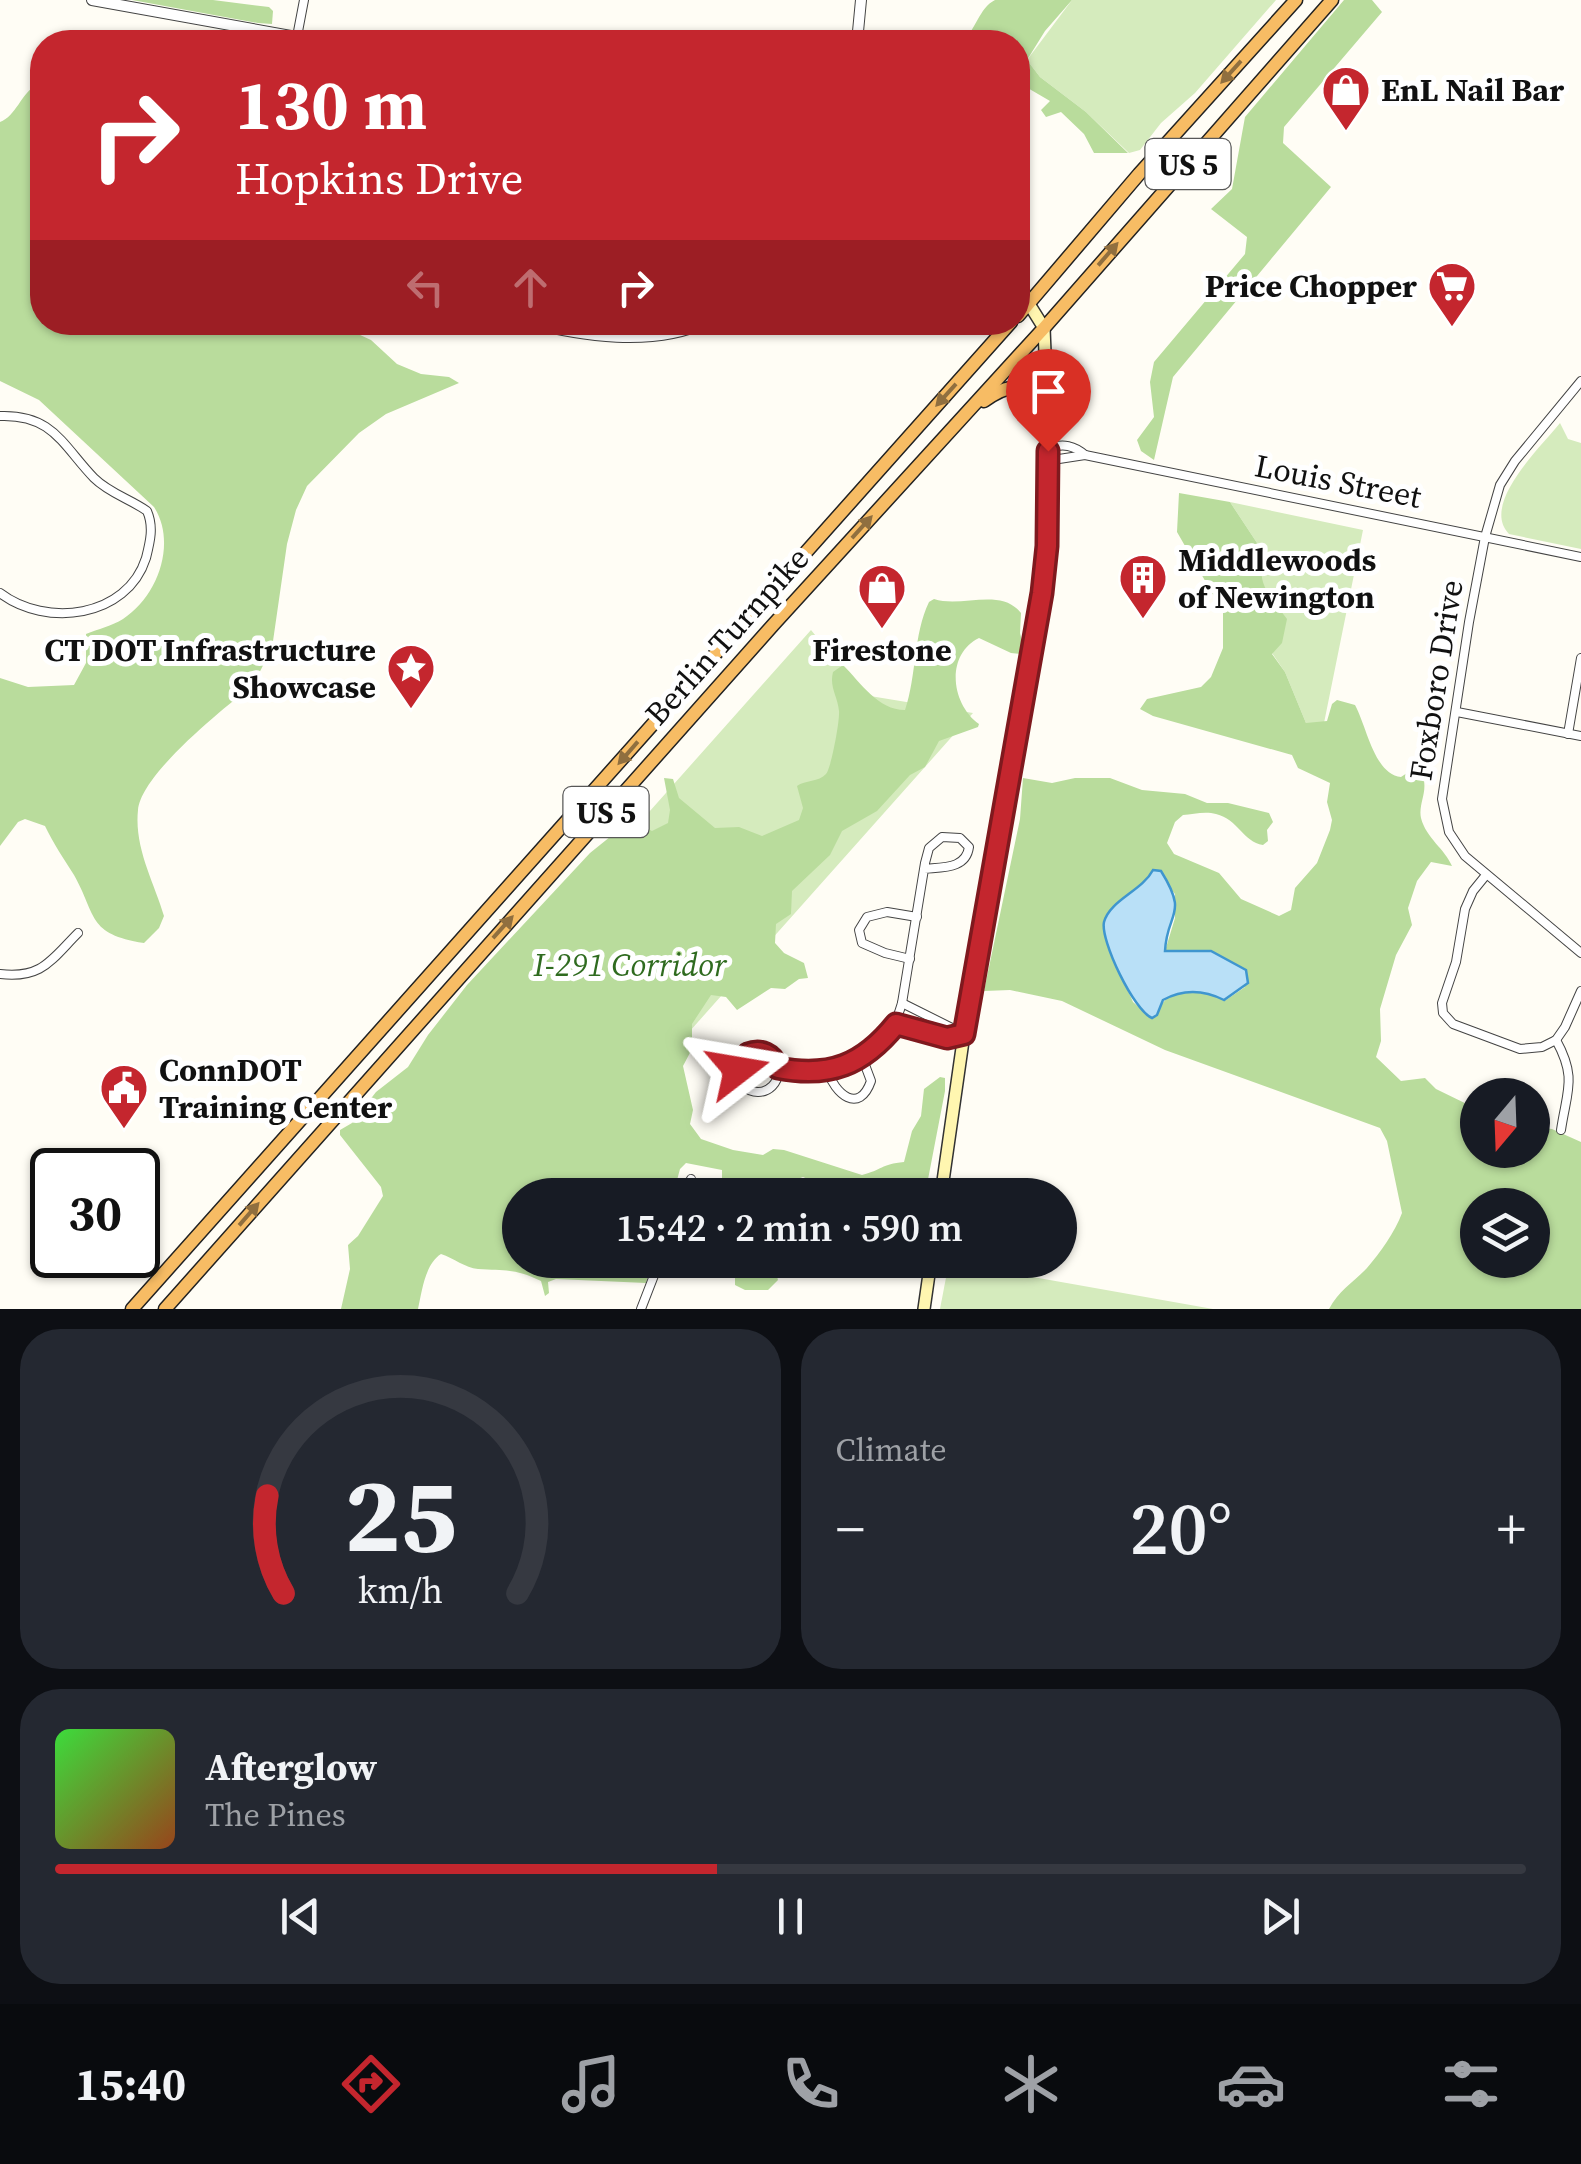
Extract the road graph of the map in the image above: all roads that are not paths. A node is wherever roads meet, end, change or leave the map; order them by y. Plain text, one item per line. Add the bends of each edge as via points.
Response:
1 (92, 0) edge
2 (304, 0) edge
3 (861, 0) edge
4 (1296, 0) edge
5 (1332, 0) edge
6 (246, 30) edge
7 (299, 30) edge
8 (858, 30) edge
9 (1030, 302) edge
10 (1030, 307) edge
11 (1044, 328) junction
12 (602, 335) edge
13 (673, 335) edge
14 (1000, 335) edge
15 (1581, 381) edge
16 (966, 414) junction
17 (0, 416) edge
18 (1048, 445) junction
19 (1485, 537) junction
20 (1581, 557) edge
21 (0, 594) edge
22 (773, 625) junction
23 (738, 628) junction
24 (1581, 658) edge
25 (1456, 712) junction
26 (1568, 734) junction
27 (1581, 736) edge
28 (924, 869) junction
29 (1486, 875) junction
30 (917, 917) junction
31 (78, 932) dead end
32 (1581, 953) edge
33 (910, 959) junction
34 (0, 974) edge
35 (423, 985) junction
36 (1581, 992) edge
37 (438, 1000) junction
38 (902, 1003) junction
39 (896, 1024) junction
40 (964, 1034) junction
41 (1556, 1040) junction
42 (862, 1057) junction
43 (778, 1068) junction
44 (827, 1070) junction
45 (1561, 1130) dead end
46 (943, 1178) edge
47 (166, 1269) junction
48 (653, 1278) edge
49 (928, 1278) edge
50 (185, 1287) junction
51 (132, 1309) edge
52 (165, 1309) edge
53 (641, 1309) edge
54 (924, 1309) edge

1 - 6 street
2 - 7 street
3 - 8 street
4 -> 9 highway, US 5
11 -> 5 highway, Berlin Turnpike / US 5
10 - 11 main road
11 - 16 highway, Berlin Turnpike / US 5
11 - 18 main road
12 - 13 street
14 -> 23 highway, Berlin Turnpike / US 5
15 - 19 street, Foxboro Drive via 1500,484
16 - 18 highway via 997,392 1022,390 1036,399
22 -> 16 highway, Berlin Turnpike / US 5
17 - 21 street via 34,420 54,432 94,478 147,512 152,530 142,570 128,589 93,609 47,612
18 - 19 street, Louis Street
18 - 40 main road via 1042,593
19 - 20 street, Louis Street
19 - 25 street, Foxboro Drive
22 - 23 highway
37 -> 22 highway, Berlin Turnpike / US 5
23 -> 35 highway, Berlin Turnpike / US 5
24 - 26 street
25 - 26 street
25 - 29 street, Foxboro Drive via 1442,798 1449,832
26 - 27 street
28 - 28 street via 958,865 969,847 960,838 942,837 930,848
28 - 30 street
29 - 32 street, Foxboro Drive
29 - 41 street via 1465,909 1443,1012 1453,1024 1520,1049
30 - 33 street
30 - 33 street via 887,912 866,917 858,930 862,943
31 - 34 street via 40,972
33 - 38 street
35 - 37 highway
35 - 47 highway, Berlin Turnpike / US 5
36 - 41 street
50 -> 37 highway, Berlin Turnpike / US 5
38 - 39 street
38 - 40 street
39 - 40 street via 947,1038
39 - 42 street
40 - 46 main road
41 - 45 street via 1570,1077
42 - 44 street
42 - 44 street via 872,1081 854,1098 833,1088
43 - 43 street via 766,1053 754,1052 739,1064 738,1076 759,1092 771,1086
43 - 44 street
47 - 50 highway
47 - 51 highway, Berlin Turnpike / US 5
48 - 53 street
49 - 54 main road
50 - 52 highway, Berlin Turnpike / US 5

